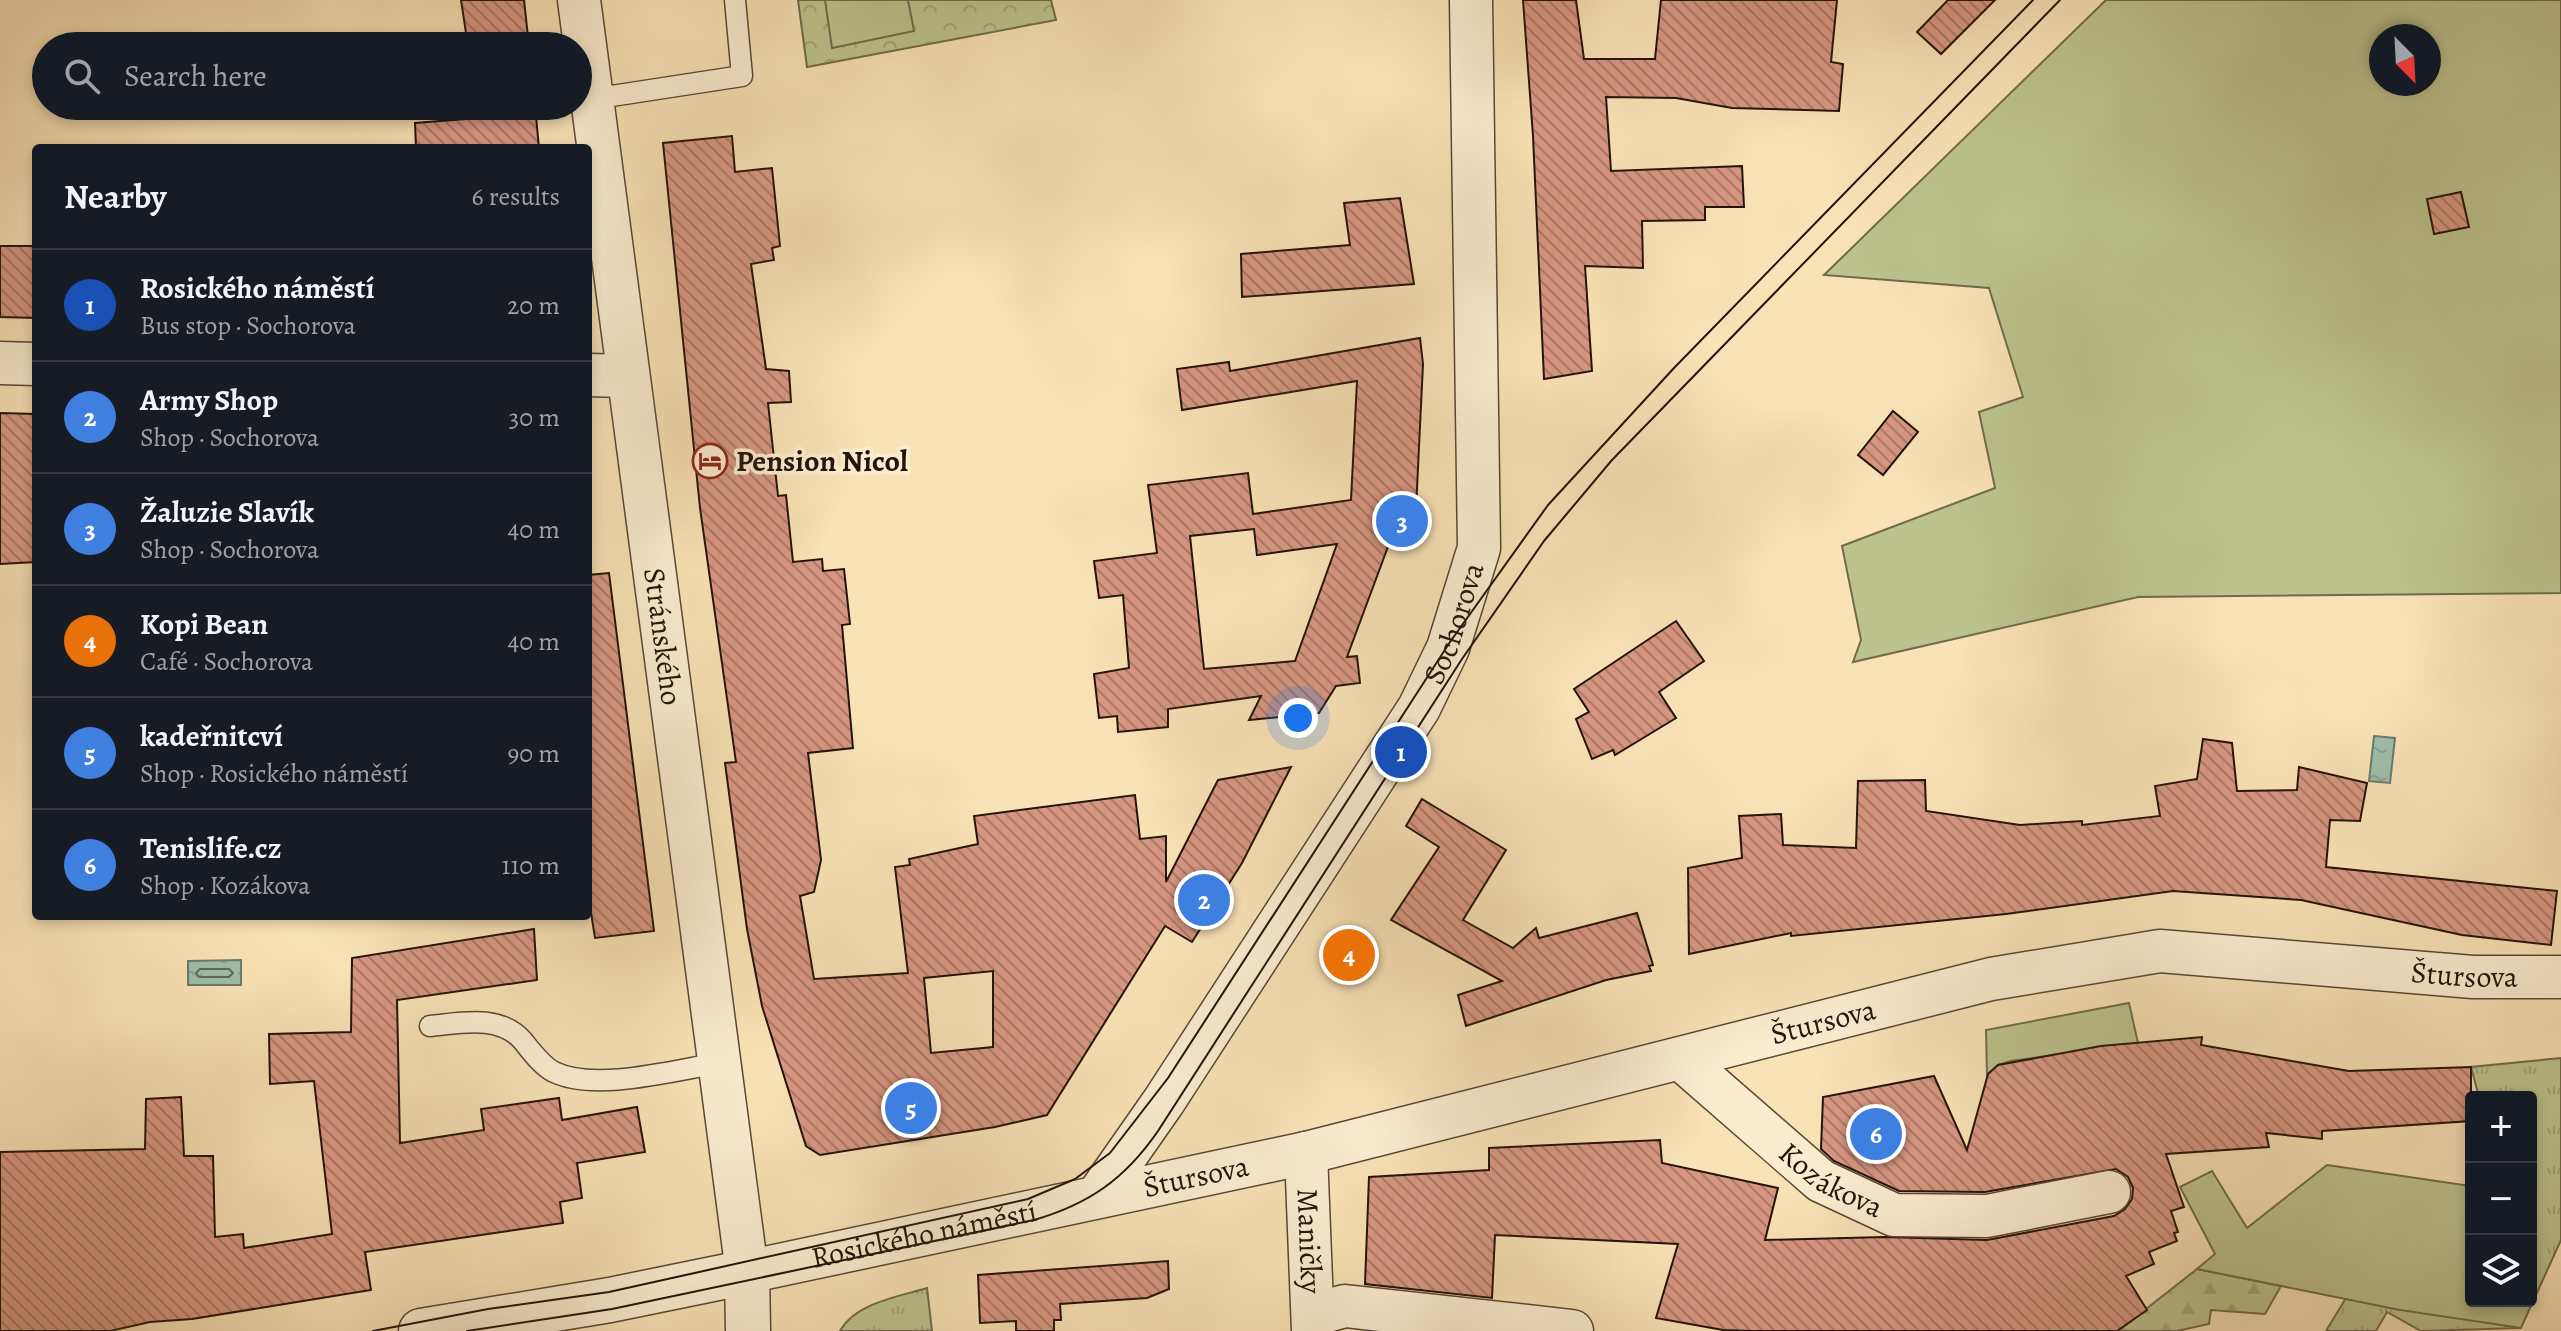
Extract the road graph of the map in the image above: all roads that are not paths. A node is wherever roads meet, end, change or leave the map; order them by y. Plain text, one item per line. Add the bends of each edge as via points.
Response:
1 (579, 0) edge
2 (735, 0) edge
3 (1471, 0) edge
4 (583, 32) edge
5 (592, 99) joint
6 (0, 363) edge
7 (32, 364) edge
8 (607, 375) edge
9 (2561, 977) edge
10 (430, 1026) dead end
11 (1681, 1059) junction
12 (719, 1063) junction
13 (1306, 1153) junction
14 (2109, 1192) dead end
15 (1099, 1194) junction
16 (747, 1272) junction
17 (1314, 1322) edge
18 (421, 1331) edge
19 (748, 1331) edge
20 (1572, 1331) edge

1 - 4 street, Stránského
2 - 5 lane via 742,76
3 - 15 street, Sochorova via 1479,548 1459,615 1419,708
5 - 8 street, Stránského
6 - 7 street
8 - 12 street, Stránského
9 - 11 street, Štursova via 2473,977 2160,951 1991,979
10 - 12 lane via 478,1021 509,1029 553,1072 580,1078 615,1079
11 - 13 street, Štursova
11 - 14 street, Kozákova via 1821,1181 1894,1215 1987,1216
12 - 16 street, Stránského
13 - 15 street, Štursova
13 - 17 street, Maničky
15 - 16 street, Rosického náměstí
16 - 18 street
16 - 19 street
17 - 20 street via 1345,1306

